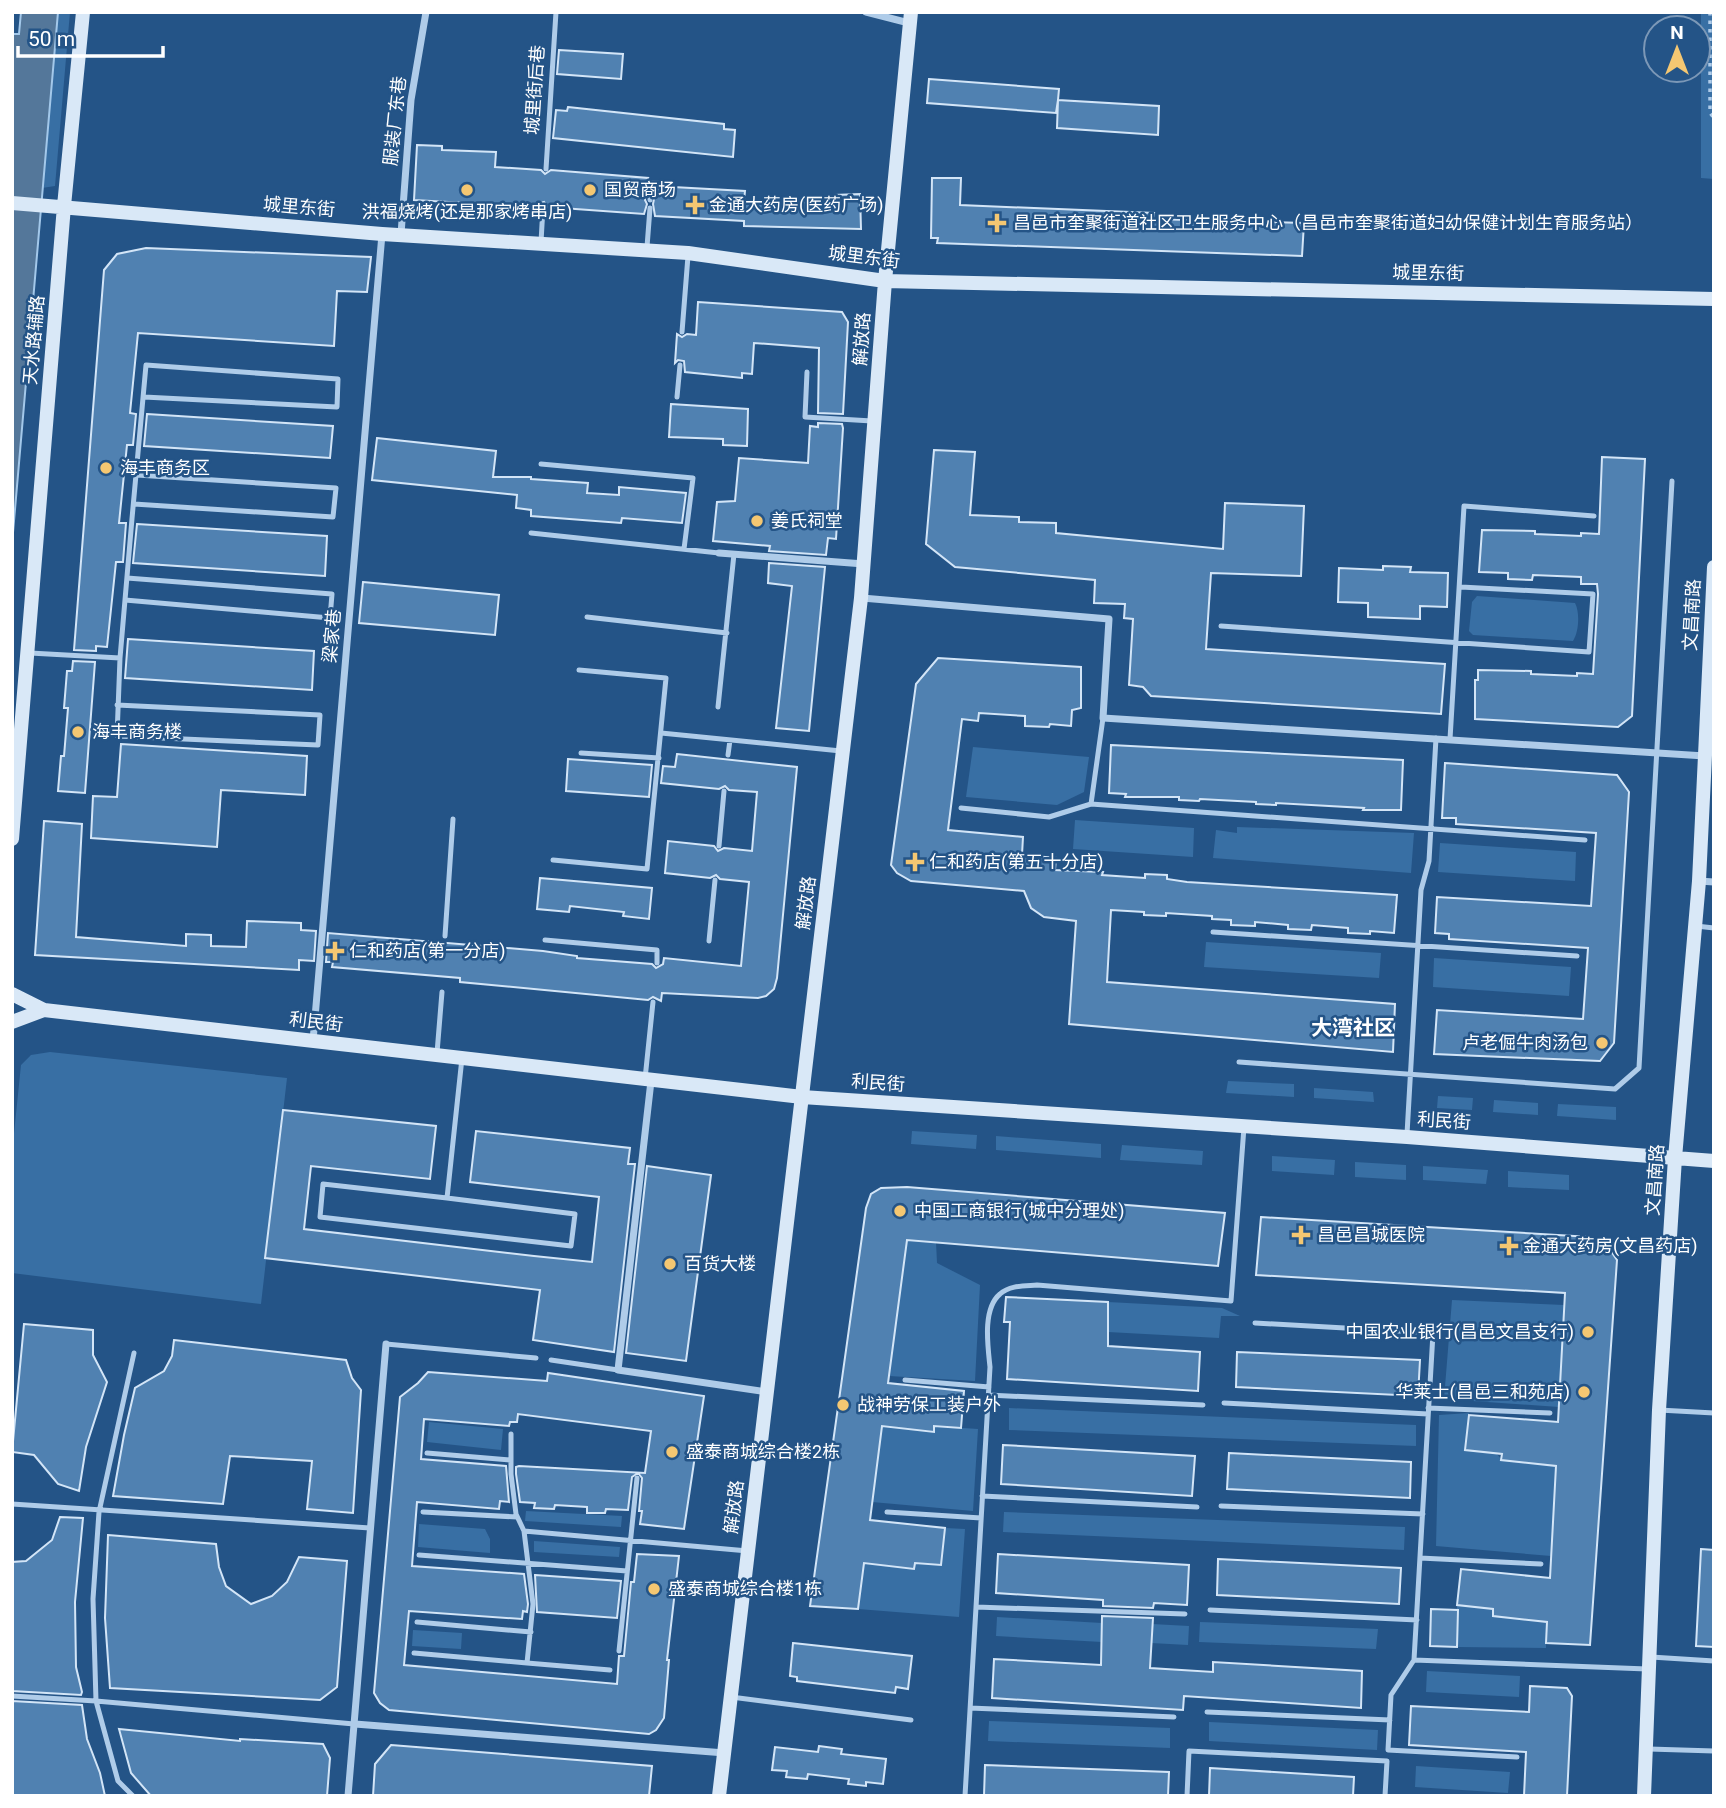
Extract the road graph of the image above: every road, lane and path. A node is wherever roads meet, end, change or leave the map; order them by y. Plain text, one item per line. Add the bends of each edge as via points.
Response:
1 (83, 12) edge
2 (426, 12) edge
3 (556, 12) edge
4 (866, 12) edge
5 (1710, 12) edge
6 (910, 18) edge
7 (1714, 118) edge
8 (546, 169) dead end
9 (669, 184) dead end
10 (650, 200) dead end
11 (12, 203) edge
12 (64, 206) junction
13 (543, 207) dead end
14 (650, 208) dead end
15 (382, 234) junction
16 (401, 234) junction
17 (541, 244) junction
18 (647, 251) junction
19 (688, 253) junction
20 (885, 281) junction
21 (1714, 299) edge
22 (682, 332) dead end
23 (680, 365) dead end
24 (807, 372) dead end
25 (144, 397) junction
26 (677, 397) dead end
27 (875, 421) junction
28 (541, 464) dead end
29 (136, 475) junction
30 (1672, 481) dead end
31 (134, 503) junction
32 (1594, 516) dead end
33 (531, 533) dead end
34 (684, 549) junction
35 (719, 553) joint
36 (734, 554) junction
37 (864, 564) junction
38 (1714, 567) edge
39 (127, 578) junction
40 (1461, 587) junction
41 (861, 598) junction
42 (125, 600) junction
43 (587, 617) dead end
44 (1221, 626) dead end
45 (727, 633) junction
46 (1457, 642) junction
47 (27, 653) junction
48 (120, 658) junction
49 (579, 670) dead end
50 (117, 705) junction
51 (718, 707) dead end
52 (1102, 718) junction
53 (662, 733) junction
54 (1436, 738) junction
55 (1450, 739) junction
56 (730, 740) junction
57 (844, 751) junction
58 (581, 753) dead end
59 (1657, 753) junction
60 (728, 755) dead end
61 (1705, 755) junction
62 (659, 758) junction
63 (724, 791) dead end
64 (1091, 804) junction
65 (961, 808) dead end
66 (453, 818) dead end
67 (1431, 829) junction
68 (12, 839) edge
69 (1585, 840) dead end
70 (719, 846) dead end
71 (554, 860) dead end
72 (715, 880) dead end
73 (1707, 881) edge
74 (1696, 926) junction
75 (1714, 928) edge
76 (1213, 932) dead end
77 (445, 936) dead end
78 (545, 940) dead end
79 (709, 941) dead end
80 (1418, 945) junction
81 (1577, 956) dead end
82 (657, 963) dead end
83 (442, 992) dead end
84 (12, 995) edge
85 (653, 1002) dead end
86 (44, 1010) junction
87 (12, 1022) edge
88 (313, 1041) junction
89 (437, 1056) junction
90 (462, 1058) junction
91 (1239, 1062) dead end
92 (1410, 1074) junction
93 (648, 1080) junction
94 (802, 1097) junction
95 (1244, 1127) junction
96 (1407, 1137) junction
97 (1675, 1158) junction
98 (1714, 1161) edge
99 (447, 1198) junction
100 (1255, 1323) dead end
101 (386, 1344) joint
102 (134, 1353) dead end
103 (536, 1358) dead end
104 (551, 1360) dead end
105 (618, 1370) junction
106 (905, 1380) dead end
107 (989, 1387) junction
108 (767, 1392) junction
109 (988, 1395) junction
110 (1224, 1403) dead end
111 (1203, 1405) dead end
112 (1659, 1410) junction
113 (1428, 1411) junction
114 (1550, 1413) dead end
115 (1714, 1413) edge
116 (511, 1434) dead end
117 (426, 1453) dead end
118 (511, 1460) junction
119 (637, 1478) dead end
120 (982, 1496) junction
121 (12, 1504) edge
122 (1222, 1506) dead end
123 (1197, 1507) dead end
124 (99, 1511) junction
125 (887, 1511) dead end
126 (423, 1512) dead end
127 (1423, 1514) junction
128 (517, 1517) junction
129 (981, 1518) junction
130 (370, 1528) junction
131 (524, 1531) junction
132 (630, 1539) junction
133 (748, 1551) junction
134 (419, 1555) dead end
135 (1420, 1558) junction
136 (527, 1563) junction
137 (1541, 1564) dead end
138 (627, 1571) junction
139 (976, 1606) junction
140 (1210, 1610) dead end
141 (1185, 1614) dead end
142 (1417, 1620) junction
143 (417, 1622) dead end
144 (531, 1632) junction
145 (619, 1651) dead end
146 (414, 1653) dead end
147 (1414, 1660) junction
148 (1714, 1661) edge
149 (527, 1663) junction
150 (1651, 1663) junction
151 (610, 1670) dead end
152 (12, 1696) edge
153 (731, 1697) junction
154 (96, 1700) junction
155 (970, 1708) junction
156 (1207, 1712) dead end
157 (1174, 1717) dead end
158 (912, 1720) dead end
159 (1390, 1720) junction
160 (355, 1724) junction
161 (1646, 1749) junction
162 (1714, 1751) edge
163 (724, 1753) junction
164 (1517, 1757) dead end
165 (133, 1796) edge
166 (348, 1796) edge
167 (719, 1796) edge
168 (965, 1796) edge
169 (1187, 1796) edge
170 (1385, 1796) edge
171 (1644, 1796) edge

1 - 12 street, 天水路辅路
2 - 16 street, 服装厂东巷 via 411,100
3 - 8 lane, 城里街后巷
4 - 6 street
5 - 7 path via 1710,113
6 - 20 street, 解放路
9 - 10 lane via 651,183
11 - 12 street, 城里东街
12 - 15 street, 城里东街
12 - 47 street, 天水路辅路
13 - 17 lane
14 - 18 lane
15 - 16 street, 城里东街
15 - 88 street, 梁家巷
16 - 17 street, 城里东街
17 - 18 street, 城里东街
18 - 19 street, 城里东街
19 - 20 street, 城里东街
19 - 22 lane
20 - 21 street, 城里东街
20 - 27 street, 解放路
23 - 26 lane
24 - 27 lane via 805,417
25 - 25 lane via 146,365 338,379 337,407
25 - 29 lane
27 - 37 street, 解放路
28 - 34 lane via 693,478
29 - 31 lane
29 - 31 lane via 336,488 333,517
30 - 59 lane
31 - 39 lane
32 - 40 lane via 1464,506
33 - 34 lane
34 - 35 lane
35 - 36 street
36 - 37 street
36 - 45 lane
37 - 41 street, 解放路
38 - 61 street, 文昌南路
39 - 42 lane
39 - 42 lane via 332,594 330,618
40 - 46 lane
40 - 46 lane via 1593,594 1589,652
41 - 52 street via 1109,619
41 - 57 street, 解放路
42 - 48 lane
43 - 45 lane
44 - 46 lane
45 - 51 lane
46 - 55 lane
47 - 48 lane
47 - 68 street, 天水路辅路
48 - 50 lane
49 - 53 lane via 666,678
50 - 50 lane via 117,736 318,745 320,715
52 - 54 street
52 - 64 lane
53 - 56 lane
53 - 62 lane
54 - 55 street
54 - 67 lane
55 - 59 street
56 - 57 lane
56 - 60 lane
57 - 94 street, 解放路
58 - 62 lane
59 - 61 street
59 - 92 lane via 1639,1068 1615,1089
61 - 73 street, 文昌南路
62 - 71 lane via 647,869
63 - 70 lane
64 - 65 lane via 1049,817
64 - 67 lane
66 - 77 lane
67 - 69 lane
67 - 80 lane
72 - 79 lane
73 - 74 street, 文昌南路
74 - 75 lane
74 - 97 street, 文昌南路
76 - 80 lane
78 - 82 lane via 657,950
80 - 81 lane
80 - 92 lane
83 - 89 lane
84 - 86 street, 利民街
85 - 93 lane
86 - 87 street, 利民街
86 - 88 street, 利民街
88 - 89 street, 利民街
89 - 90 street, 利民街
90 - 93 street, 利民街
90 - 99 lane
91 - 92 lane
92 - 96 lane
93 - 94 street, 利民街
93 - 105 street
94 - 95 street, 利民街
94 - 108 street, 解放路
95 - 96 street, 利民街
95 - 107 lane via 1231,1301 1017,1286 999,1294 989,1314
96 - 97 street, 利民街
97 - 98 street, 利民街
97 - 112 street, 文昌南路
99 - 99 lane via 323,1184 320,1217 571,1246 575,1214
100 - 113 lane via 1433,1333
101 - 103 lane
101 - 130 street
102 - 124 lane
104 - 105 lane
105 - 108 street
106 - 107 lane
107 - 109 lane
108 - 133 street, 解放路
109 - 111 lane
109 - 120 lane
110 - 113 lane
112 - 115 lane
112 - 150 street, 文昌南路
113 - 114 lane
113 - 127 lane
116 - 118 lane
117 - 118 lane
118 - 128 lane
119 - 132 lane
120 - 123 lane
120 - 129 lane
121 - 124 lane
122 - 127 lane
124 - 130 lane
124 - 154 lane via 93,1599
125 - 129 lane
126 - 128 lane
127 - 135 lane
128 - 131 lane
129 - 139 lane
130 - 160 street
131 - 132 lane
131 - 136 lane
132 - 133 lane
132 - 138 lane
133 - 153 street, 解放路
134 - 136 lane
135 - 137 lane
135 - 142 lane
136 - 138 lane
136 - 144 lane via 533,1604
138 - 145 lane
139 - 141 lane
139 - 155 lane
140 - 142 lane
142 - 147 lane
143 - 144 lane
144 - 149 lane
146 - 149 lane
147 - 150 lane
147 - 159 lane via 1391,1695
148 - 150 lane
149 - 151 lane
150 - 161 street, 文昌南路
152 - 154 lane
153 - 158 lane
153 - 163 street, 解放路
154 - 160 lane
154 - 165 lane via 118,1781
155 - 157 lane
155 - 168 lane
156 - 159 lane
159 - 164 lane via 1388,1750
160 - 163 street
160 - 166 street
161 - 162 lane
161 - 171 street, 文昌南路
163 - 167 street, 解放路
169 - 170 lane via 1189,1751 1387,1761

